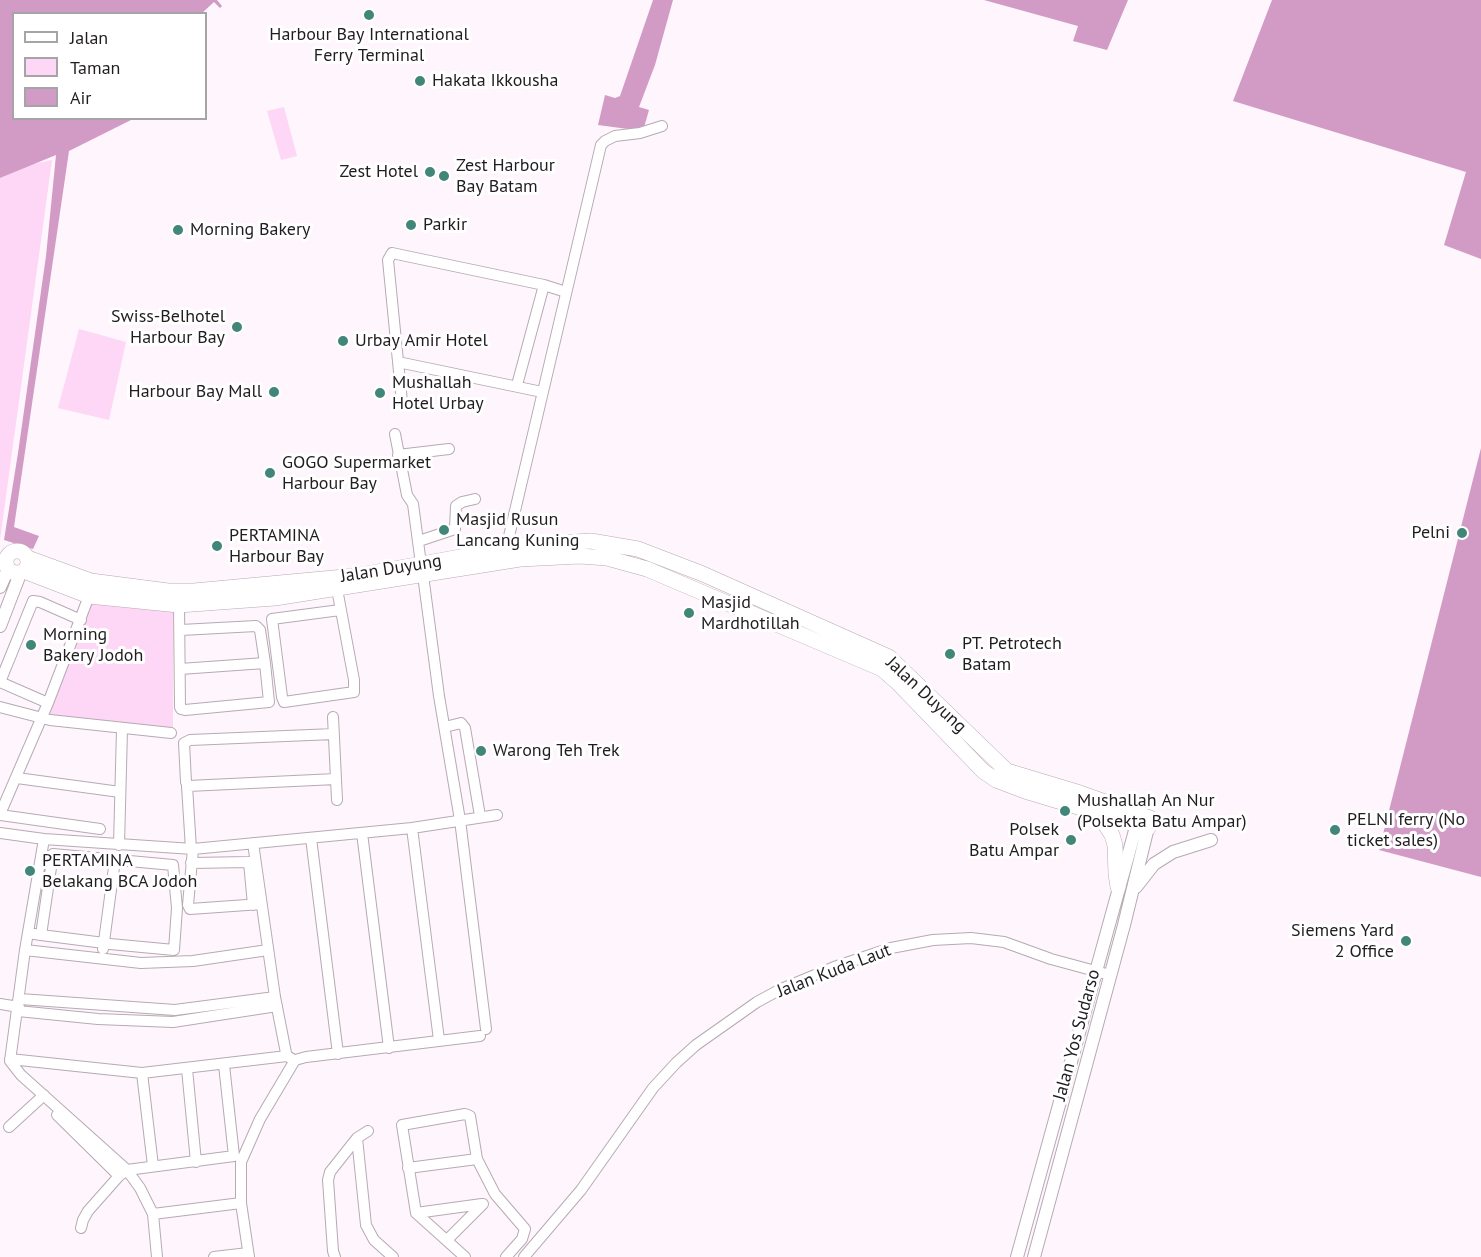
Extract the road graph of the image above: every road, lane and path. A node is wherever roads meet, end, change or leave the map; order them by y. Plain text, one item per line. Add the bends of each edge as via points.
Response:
1 (662, 126) dead end
2 (543, 285) junction
3 (566, 292) junction
4 (398, 362) junction
5 (517, 385) junction
6 (542, 392) junction
7 (402, 402) dead end
8 (395, 434) dead end
9 (449, 449) dead end
10 (399, 455) junction
11 (475, 499) dead end
12 (419, 540) junction
13 (506, 549) junction
14 (13, 562) edge
15 (422, 570) junction
16 (703, 574) junction
17 (0, 587) edge
18 (338, 589) junction
19 (697, 590) junction
20 (280, 593) junction
21 (88, 596) junction
22 (179, 605) junction
23 (340, 610) junction
24 (277, 618) junction
25 (81, 620) junction
26 (0, 623) edge
27 (181, 630) junction
28 (265, 663) junction
29 (180, 669) junction
30 (0, 682) edge
31 (48, 703) junction
32 (0, 707) edge
33 (333, 717) dead end
34 (42, 718) junction
35 (445, 726) junction
36 (123, 729) junction
37 (171, 733) dead end
38 (334, 734) junction
39 (17, 778) junction
40 (336, 779) junction
41 (187, 786) junction
42 (120, 792) junction
43 (337, 800) dead end
44 (1092, 810) junction
45 (0, 814) edge
46 (497, 815) dead end
47 (480, 816) junction
48 (460, 820) junction
49 (1143, 821) junction
50 (412, 828) junction
51 (100, 829) dead end
52 (362, 832) junction
53 (0, 833) edge
54 (311, 838) junction
55 (44, 839) junction
56 (1212, 840) dead end
57 (253, 843) junction
58 (118, 845) junction
59 (192, 849) junction
60 (115, 860) junction
61 (191, 863) junction
62 (1126, 889) junction
63 (257, 904) junction
64 (32, 909) junction
65 (44, 913) junction
66 (28, 933) junction
67 (41, 935) junction
68 (104, 943) junction
69 (25, 950) junction
70 (268, 950) junction
71 (102, 958) junction
72 (1095, 970) junction
73 (1110, 975) junction
74 (276, 1002) junction
75 (0, 1004) edge
76 (19, 1006) junction
77 (439, 1040) junction
78 (389, 1048) junction
79 (338, 1054) junction
80 (291, 1058) junction
81 (10, 1059) junction
82 (224, 1065) junction
83 (187, 1069) junction
84 (142, 1073) junction
85 (42, 1097) junction
86 (9, 1127) dead end
87 (369, 1131) dead end
88 (357, 1138) junction
89 (477, 1160) junction
90 (196, 1162) junction
91 (153, 1166) junction
92 (408, 1168) junction
93 (123, 1173) junction
94 (495, 1194) junction
95 (241, 1203) junction
96 (482, 1204) junction
97 (416, 1213) junction
98 (153, 1214) junction
99 (81, 1228) dead end
100 (525, 1229) junction
101 (447, 1240) junction
102 (539, 1240) junction
103 (248, 1255) edge
104 (157, 1257) edge
105 (214, 1257) edge
106 (335, 1257) edge
107 (393, 1257) edge
108 (465, 1257) edge
109 (506, 1257) edge
110 (524, 1257) edge
111 (1017, 1257) edge
112 (1034, 1257) edge

1 - 3 street via 615,136 601,145
2 - 3 street
2 - 4 street via 392,253 388,260
2 - 5 street
3 - 6 street
4 - 5 street
4 - 7 street
5 - 6 street
6 - 13 street
8 - 10 street
9 - 10 street
10 - 12 street via 406,495 413,501
11 - 12 street via 456,506 456,529
12 - 15 street
13 - 15 highway, Jalan Duyung
13 - 16 highway, Jalan Duyung via 602,542 656,555
14 - 17 main road
14 - 20 highway, Jalan Duyung via 84,580 168,591
14 - 21 highway, Jalan Duyung
14 - 26 main road
15 - 18 highway, Jalan Duyung
15 - 19 highway, Jalan Duyung via 592,556 646,569
15 - 20 highway, Jalan Duyung via 355,576
15 - 35 street
16 - 19 highway
16 - 49 highway, Jalan Duyung via 889,657 1007,771 1080,793
18 - 20 highway, Jalan Duyung
18 - 23 street
19 - 44 highway, Jalan Duyung via 872,664 897,682 989,776
20 - 22 highway, Jalan Duyung
20 - 24 street
21 - 22 highway, Jalan Duyung
21 - 25 street
22 - 27 street
23 - 24 street
23 - 24 street via 354,692 289,702 282,697 271,622
25 - 30 street via 33,601
25 - 31 street
27 - 28 street via 256,626
27 - 29 street
28 - 29 street
28 - 29 street via 268,703 186,710 180,707
30 - 31 street
31 - 34 street
32 - 34 street
33 - 38 street
34 - 36 street
34 - 39 street
35 - 47 street via 464,724
35 - 48 street
36 - 37 street
36 - 42 street
38 - 40 street
38 - 41 street via 186,741
39 - 42 street
39 - 45 street
40 - 41 street
40 - 43 street
41 - 59 street
42 - 58 street
44 - 49 highway, Jalan Duyung
44 - 62 highway via 1112,835 1116,874
45 - 51 street
46 - 47 street
47 - 48 street
48 - 50 street
48 - 77 street via 483,1033
49 - 62 main road, Jalan Yos Sudarso
50 - 52 street
50 - 77 street
52 - 54 street
52 - 78 street
53 - 55 street
54 - 57 street
54 - 79 street
55 - 58 street
55 - 64 street
56 - 62 main road via 1173,852
57 - 59 street
57 - 63 street
58 - 59 street
59 - 61 street
60 - 65 street via 53,854
60 - 68 street
60 - 68 street via 173,865 177,908 174,950
61 - 63 street via 249,862
61 - 63 street via 190,909
62 - 72 main road, Jalan Yos Sudarso
62 - 73 main road, Jalan Yos Sudarso
63 - 70 street
64 - 65 street
64 - 66 street
65 - 67 street
66 - 67 street
66 - 69 street
67 - 68 street
68 - 71 street
69 - 71 street
69 - 76 street
70 - 71 street via 175,962
70 - 74 street
72 - 73 street, Jalan Kuda Laut
72 - 102 street, Jalan Kuda Laut via 1004,942 971,938 933,940 834,966 781,989 757,1002 676,1063
72 - 111 main road, Jalan Yos Sudarso
73 - 112 main road, Jalan Yos Sudarso
74 - 76 street via 173,1022 98,1019
74 - 80 street
75 - 76 street
76 - 81 street
77 - 78 street
78 - 79 street
79 - 80 street
80 - 82 street
80 - 95 street via 243,1155
81 - 84 street
81 - 85 street
82 - 83 street
82 - 90 street via 234,1156
83 - 84 street
83 - 90 street
84 - 91 street
85 - 86 street
85 - 93 street
87 - 88 street
88 - 106 street via 333,1167 328,1180
88 - 107 street via 366,1225 374,1240
89 - 92 street
89 - 92 street via 470,1117 465,1114 402,1125
89 - 94 street
90 - 91 street
91 - 93 street
92 - 97 street
93 - 98 street via 140,1188
93 - 99 street via 85,1216
94 - 96 street
94 - 100 street
95 - 98 street
95 - 103 street
96 - 97 street
96 - 101 street
97 - 101 street
98 - 104 street
100 - 102 street
100 - 109 street via 522,1239
101 - 108 street
102 - 110 street, Jalan Kuda Laut
103 - 105 street

